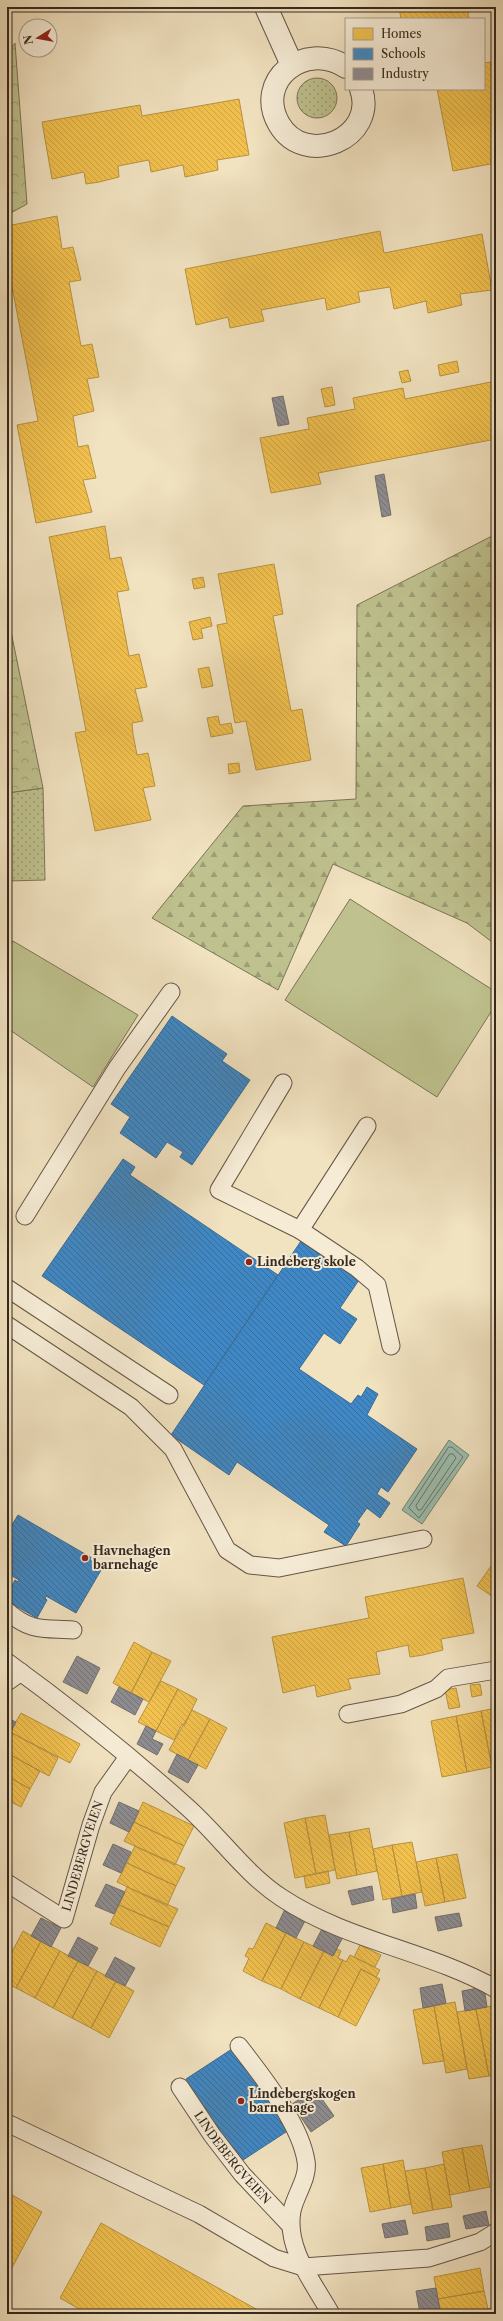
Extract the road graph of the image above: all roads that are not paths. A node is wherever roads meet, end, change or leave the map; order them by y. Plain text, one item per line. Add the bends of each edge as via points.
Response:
1 (266, 7) edge
2 (292, 64) junction
3 (345, 66) edge
4 (361, 90) edge
5 (171, 992) dead end
6 (283, 1083) dead end
7 (367, 1126) dead end
8 (25, 1216) dead end
9 (300, 1230) junction
10 (7, 1288) edge
11 (7, 1325) edge
12 (391, 1346) dead end
13 (169, 1395) dead end
14 (423, 1539) dead end
15 (7, 1611) edge
16 (72, 1630) dead end
17 (496, 1670) edge
18 (12, 1672) edge
19 (348, 1714) dead end
20 (128, 1757) junction
21 (7, 1883) edge
22 (496, 1989) edge
23 (239, 2046) dead end
24 (180, 2087) dead end
25 (7, 2123) edge
26 (290, 2225) junction
27 (496, 2232) edge
28 (303, 2267) junction
29 (331, 2314) edge

1 - 2 street
2 - 3 street via 306,58 321,57 336,60
2 - 4 street via 278,80 273,101 279,124 288,135 299,142 324,146 349,135 358,123 363,109
5 - 8 lane via 117,1068
6 - 9 lane via 219,1190
7 - 9 lane
9 - 12 lane via 357,1268 377,1285
10 - 13 lane
11 - 14 lane via 139,1414 177,1454 228,1550 250,1565 279,1568
15 - 16 lane via 32,1628
17 - 19 lane via 448,1678 436,1690 401,1704
18 - 20 lane via 101,1733
20 - 21 lane, LINDEBERGVEIEN via 103,1792 64,1919
20 - 22 lane via 186,1807 260,1881 282,1898 313,1916 470,1974
23 - 26 lane via 274,2093 299,2138 307,2162
24 - 26 lane, LINDEBERGVEIEN via 242,2174
25 - 28 lane via 200,2214 274,2258
26 - 28 lane via 291,2238
27 - 28 lane via 480,2242 428,2258
28 - 29 lane

